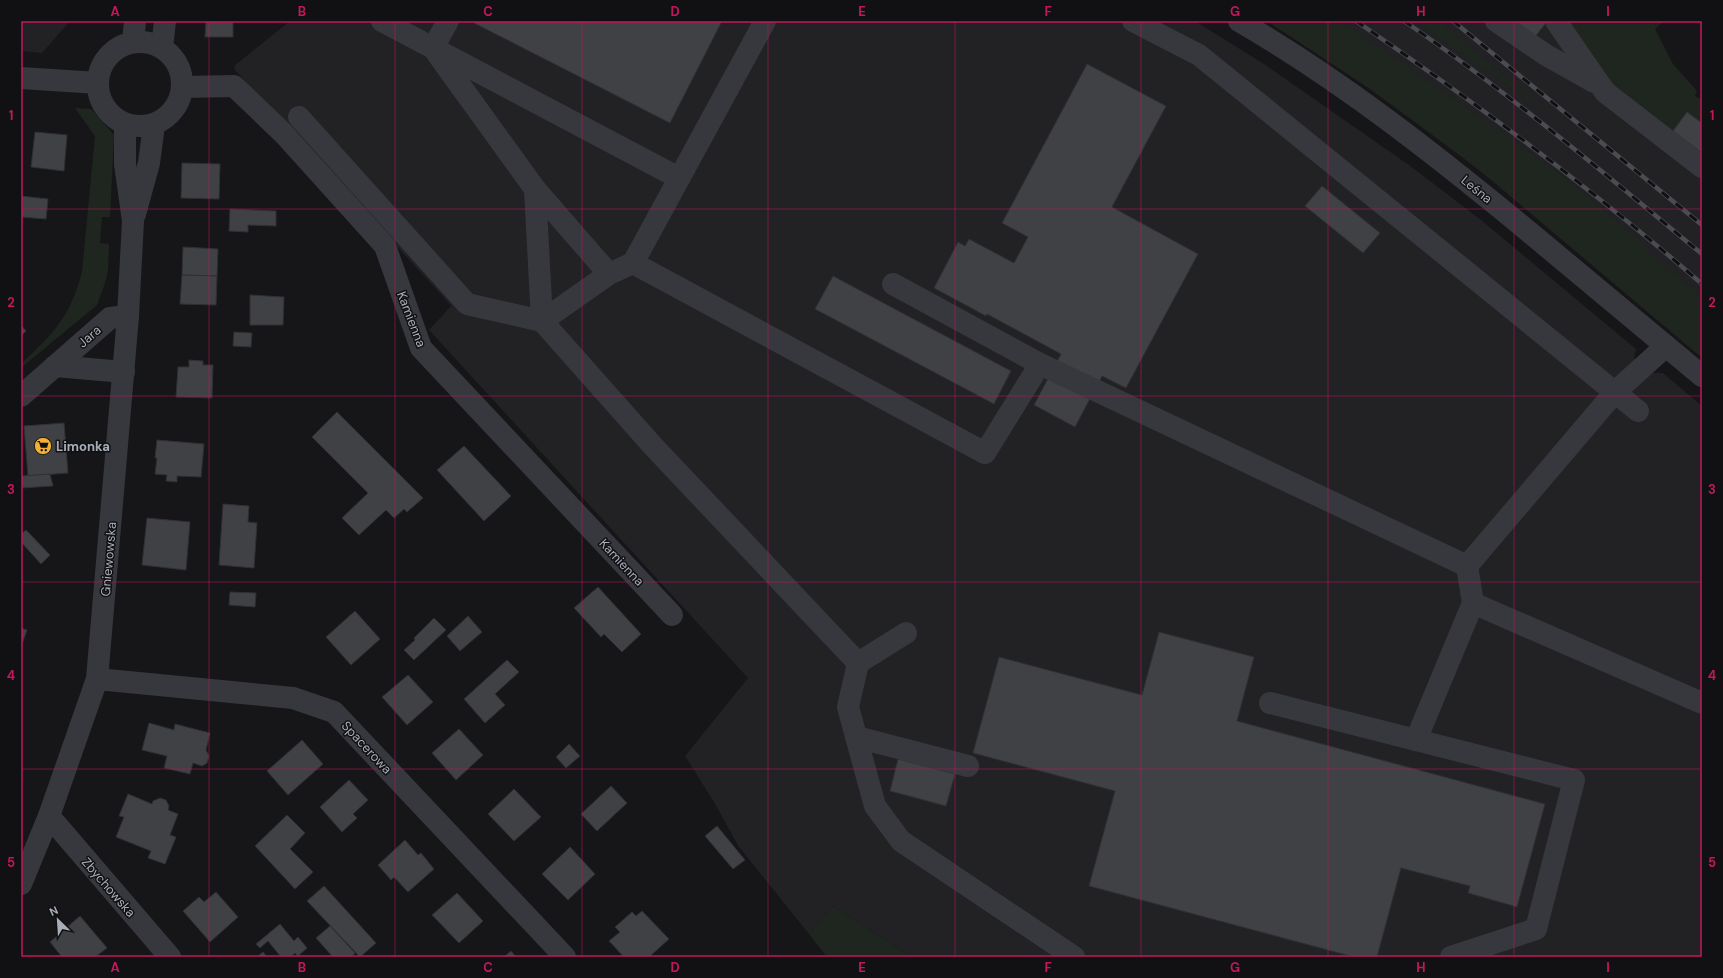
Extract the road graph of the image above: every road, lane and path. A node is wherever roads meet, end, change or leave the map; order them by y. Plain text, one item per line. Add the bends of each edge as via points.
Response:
1 (135, 21) edge
2 (165, 21) edge
3 (382, 21) edge
4 (448, 21) edge
5 (765, 21) edge
6 (1133, 21) edge
7 (1239, 21) edge
8 (1496, 21) edge
9 (1556, 21) edge
10 (133, 42) junction
11 (162, 48) junction
12 (433, 48) junction
13 (21, 78) edge
14 (98, 83) junction
15 (1599, 84) junction
16 (183, 87) junction
17 (299, 118) dead end
18 (125, 124) junction
19 (154, 125) junction
20 (1702, 167) edge
21 (679, 178) junction
22 (535, 189) junction
23 (133, 221) junction
24 (633, 263) junction
25 (609, 274) junction
26 (893, 284) dead end
27 (128, 316) junction
28 (542, 321) junction
29 (1666, 346) junction
30 (1040, 364) junction
31 (55, 366) junction
32 (124, 372) junction
33 (1702, 376) edge
34 (1615, 392) junction
35 (21, 396) edge
36 (1638, 411) dead end
37 (1467, 566) junction
38 (1473, 603) junction
39 (672, 616) dead end
40 (906, 633) dead end
41 (858, 663) junction
42 (97, 679) junction
43 (1702, 702) edge
44 (1270, 703) dead end
45 (856, 737) junction
46 (1416, 740) junction
47 (968, 766) dead end
48 (49, 816) junction
49 (21, 884) edge
50 (170, 957) edge
51 (565, 957) edge
52 (1074, 957) edge
53 (1451, 957) edge

1 - 10 street
2 - 11 street
3 - 12 street
4 - 12 street
5 - 21 street
6 - 34 street via 1199,55
7 - 29 street, Leśna via 1339,84 1381,114 1461,176
8 - 15 street via 1546,55
9 - 15 street
10 - 11 street via 148,42
10 - 14 street via 108,56 101,68
11 - 16 street via 174,58 181,72
12 - 21 street
12 - 22 street
13 - 14 street
14 - 18 street via 100,100 110,114
15 - 20 street via 1605,92
16 - 19 street via 178,103 168,116
16 - 39 street, Kamienna via 234,86 284,134 385,246 421,348
17 - 28 street via 467,304
18 - 19 street via 139,127
18 - 23 street, Gniewowska via 125,164
19 - 23 street, Gniewowska via 149,163
21 - 24 street
22 - 25 street
22 - 28 street
23 - 27 street, Gniewowska
24 - 25 street
24 - 30 street via 985,453
25 - 28 street
26 - 30 street
27 - 31 street, Jara via 110,318
27 - 32 street, Gniewowska
28 - 41 street via 652,445
29 - 33 street, Leśna
29 - 34 street
30 - 37 street
31 - 32 street, Jara
31 - 35 street, Jara
32 - 42 street, Gniewowska
34 - 36 street
34 - 37 street
37 - 38 street
38 - 43 street
38 - 46 street
40 - 41 street
41 - 45 street via 848,707
42 - 48 street, Gniewowska
42 - 51 street, Spacerowa via 293,698 334,712
44 - 46 street
45 - 47 street
45 - 52 street via 876,806 901,841
46 - 53 street via 1574,780 1536,929
48 - 49 street, Gniewowska
48 - 50 street, Zbychowska

